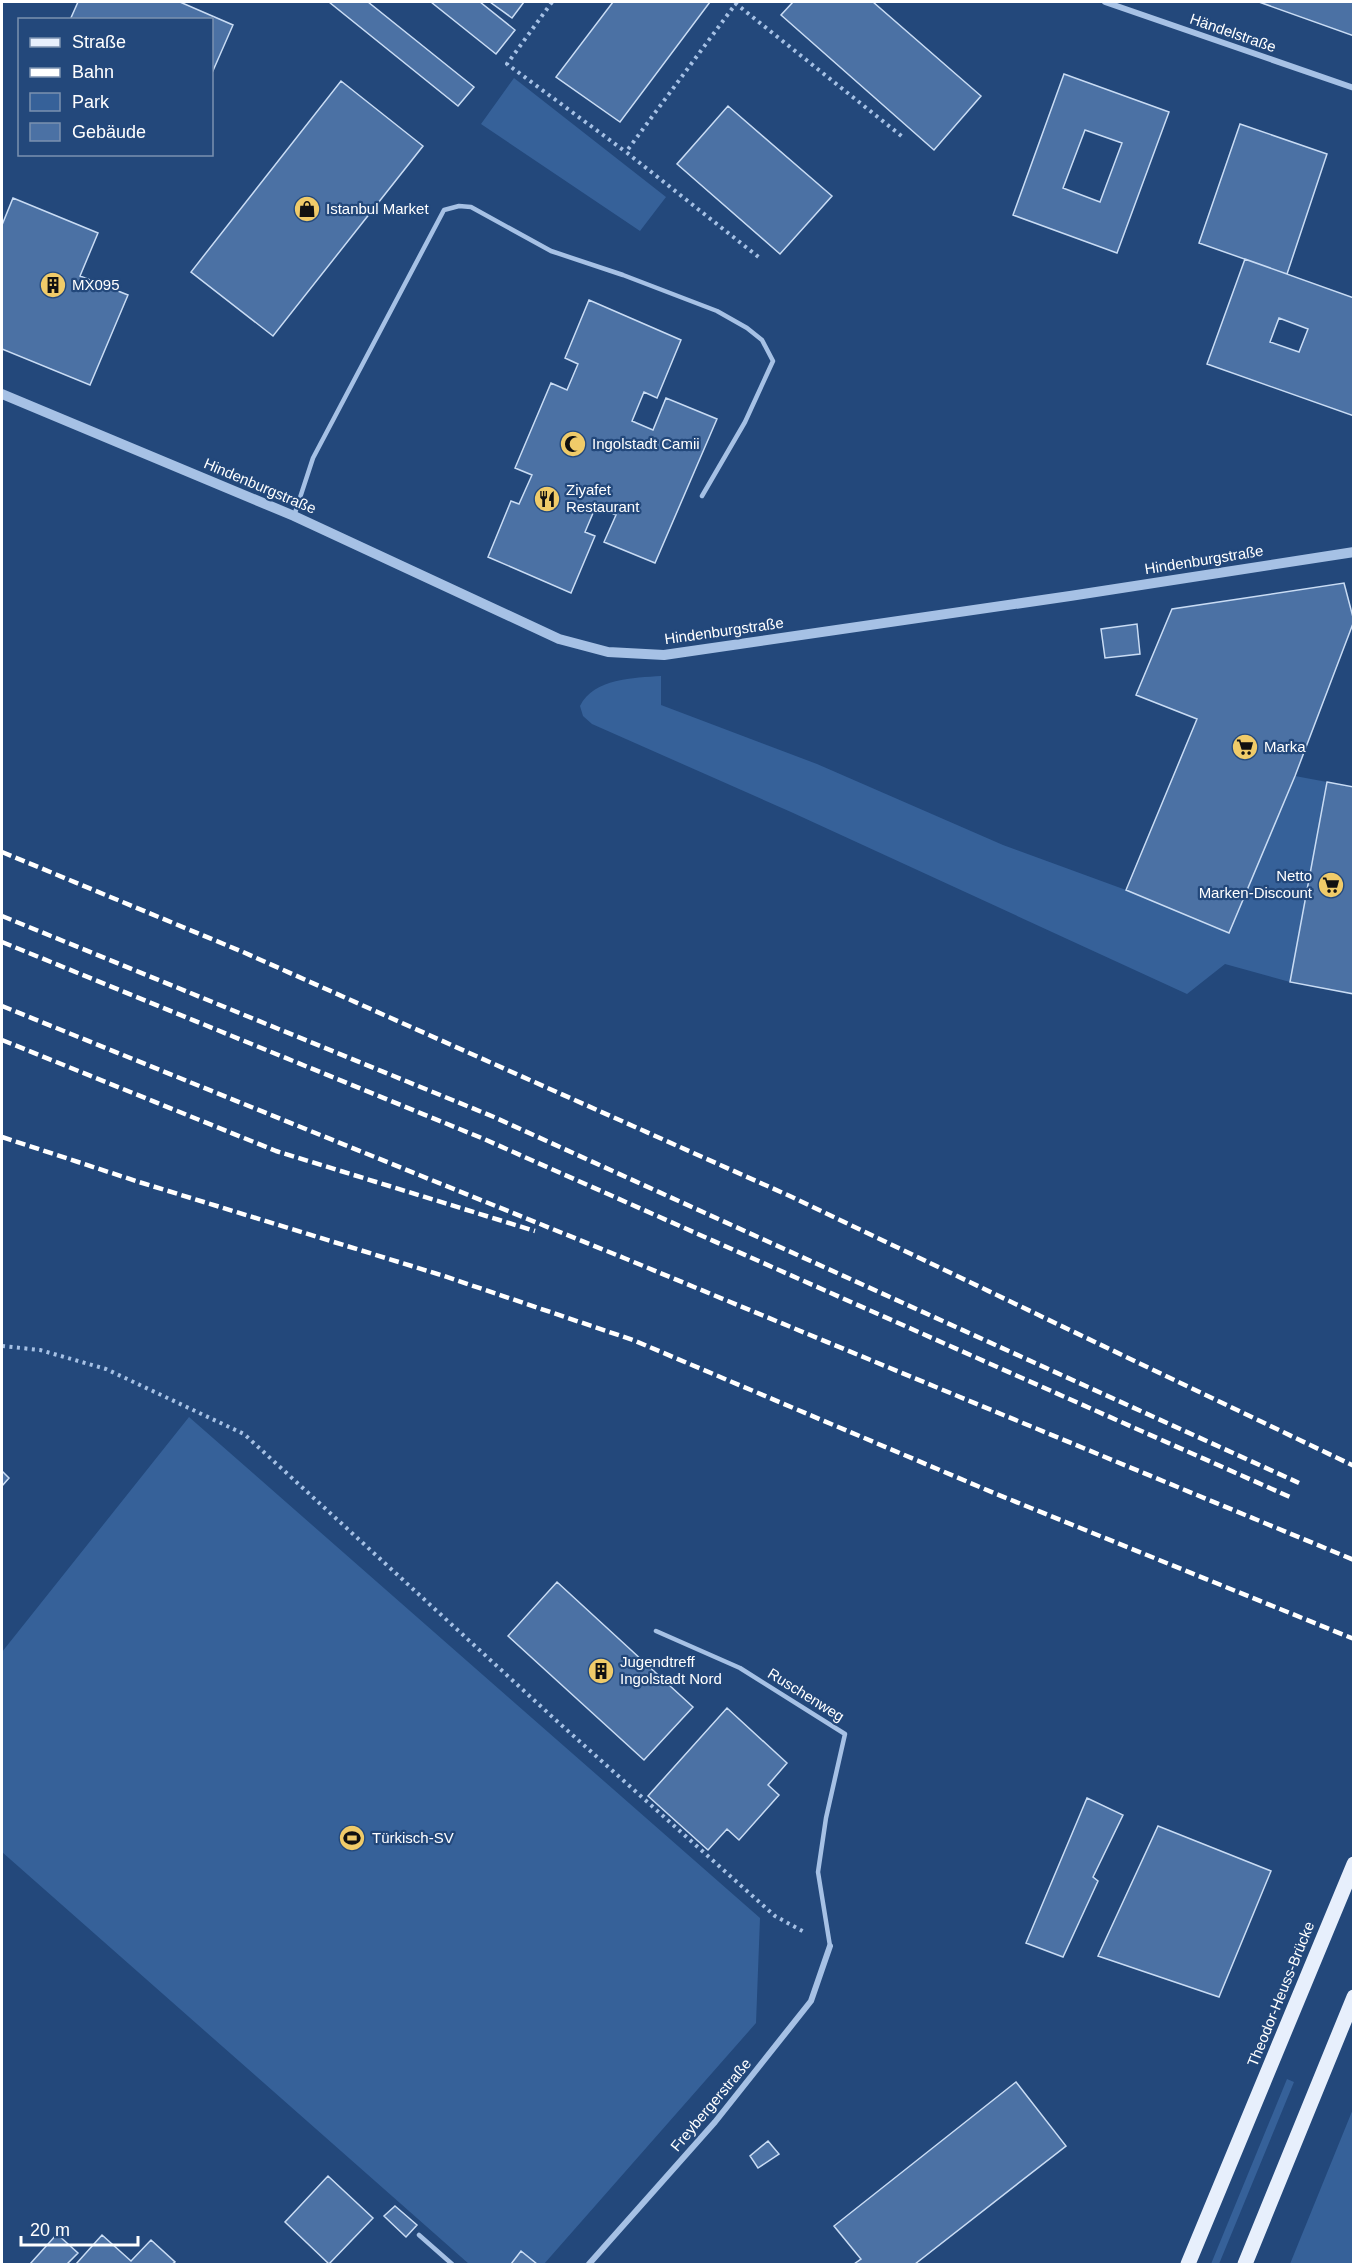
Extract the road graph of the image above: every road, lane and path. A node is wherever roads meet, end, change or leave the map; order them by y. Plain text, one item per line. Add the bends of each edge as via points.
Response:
1 (552, 2) edge
2 (736, 2) edge
3 (1105, 2) edge
4 (1353, 88) edge
5 (904, 138) dead end
6 (626, 152) junction
7 (761, 259) dead end
8 (2, 394) edge
9 (702, 496) dead end
10 (294, 516) junction
11 (1353, 552) edge
12 (2, 1346) edge
13 (656, 1631) dead end
14 (1353, 1864) edge
15 (830, 1946) junction
16 (1353, 1997) edge
17 (419, 2235) dead end
18 (452, 2265) edge
19 (589, 2265) edge
20 (1188, 2265) edge
21 (1245, 2265) edge

1 - 6 path via 507,64
2 - 5 path
2 - 6 path
3 - 4 street, Händelstraße
6 - 7 path
8 - 10 street, Hindenburgstraße
9 - 10 lane via 745,422 773,361 762,340 717,311 551,251 471,207 459,206 444,210 313,458
10 - 11 street, Hindenburgstraße via 559,639 608,652 664,655
12 - 15 path via 40,1350 106,1369 244,1434 775,1916
13 - 15 lane, Ruschenweg via 740,1668 845,1734 818,1872
14 - 20 main road, Theodor-Heuss-Brücke
15 - 19 street, Freybergerstraße via 811,2001 715,2122
16 - 21 main road
17 - 18 lane

